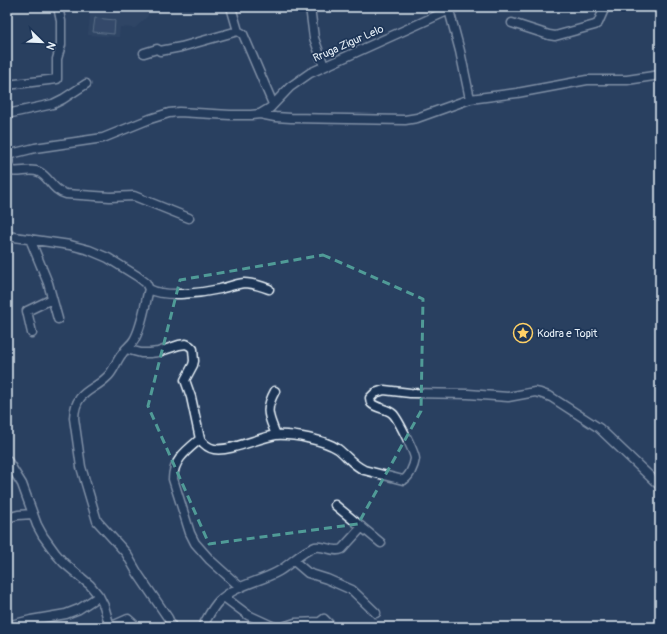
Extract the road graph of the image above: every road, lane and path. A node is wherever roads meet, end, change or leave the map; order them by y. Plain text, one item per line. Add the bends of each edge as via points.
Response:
1 (58, 7) edge
2 (232, 7) edge
3 (310, 7) edge
4 (605, 7) edge
5 (452, 9) edge
6 (512, 24) dead end
7 (238, 31) junction
8 (144, 53) dead end
9 (324, 66) junction
10 (660, 75) edge
11 (86, 84) dead end
12 (7, 85) edge
13 (470, 99) junction
14 (273, 104) junction
15 (7, 114) edge
16 (260, 114) junction
17 (7, 156) edge
18 (189, 218) dead end
19 (7, 236) edge
20 (30, 239) junction
21 (269, 289) dead end
22 (149, 290) junction
23 (52, 299) junction
24 (58, 319) dead end
25 (32, 333) dead end
26 (126, 349) junction
27 (275, 391) dead end
28 (276, 435) junction
29 (200, 439) junction
30 (7, 460) edge
31 (660, 486) edge
32 (335, 505) dead end
33 (33, 514) junction
34 (7, 518) edge
35 (362, 527) junction
36 (381, 543) dead end
37 (294, 561) junction
38 (240, 587) junction
39 (99, 596) junction
40 (224, 597) junction
41 (376, 613) dead end
42 (7, 626) edge
43 (110, 627) edge
44 (137, 627) edge
45 (172, 627) edge
46 (202, 627) edge
47 (274, 627) edge
48 (283, 627) edge
49 (332, 627) edge

1 - 12 street via 61,45 57,59 57,79
2 - 7 street
3 - 9 street via 314,38
4 - 6 street via 595,25 555,36
5 - 9 street, Rruga Zigur Lelo
5 - 13 street
7 - 8 street via 181,48 160,51 157,49
7 - 14 street via 243,34
9 - 14 street, Rruga Zigur Lelo via 300,79
10 - 13 street via 627,80 587,80
11 - 15 street via 53,104
13 - 16 street via 405,120 291,118
14 - 16 street, Rruga Zigur Lelo
16 - 17 street via 169,113 103,138 36,148
17 - 18 street via 11,171 37,171 60,193 134,196
19 - 20 street
20 - 22 street via 79,247 108,258 146,283
20 - 23 street
21 - 22 street via 245,283 212,291 179,294
22 - 26 street via 137,334
23 - 24 street
23 - 25 street via 27,311
26 - 29 street via 141,353 158,352 186,344 190,346 194,361 185,380
26 - 45 street via 109,375 84,393 76,404 74,418 77,439 97,521 126,553
27 - 28 street via 268,413
28 - 29 street via 221,449 208,447
28 - 31 street via 324,442 338,450 358,468 403,480 408,477 414,463 413,451 393,414 371,403 370,398 375,393 384,390 410,394 513,397 540,393 551,397 599,428
29 - 38 street via 180,457 173,471 173,478 195,543
30 - 33 street via 22,484
32 - 35 street
33 - 34 street
33 - 39 street via 37,525 56,554
35 - 36 street
35 - 37 street via 342,549 338,551 325,547 314,548
37 - 38 street via 271,576
37 - 41 street via 308,573 328,578 352,590
38 - 40 street
39 - 42 street via 66,614
39 - 43 street
40 - 46 street via 216,604
40 - 47 street via 248,615
43 - 44 street via 128,619
48 - 49 street via 295,623 320,622 324,619

